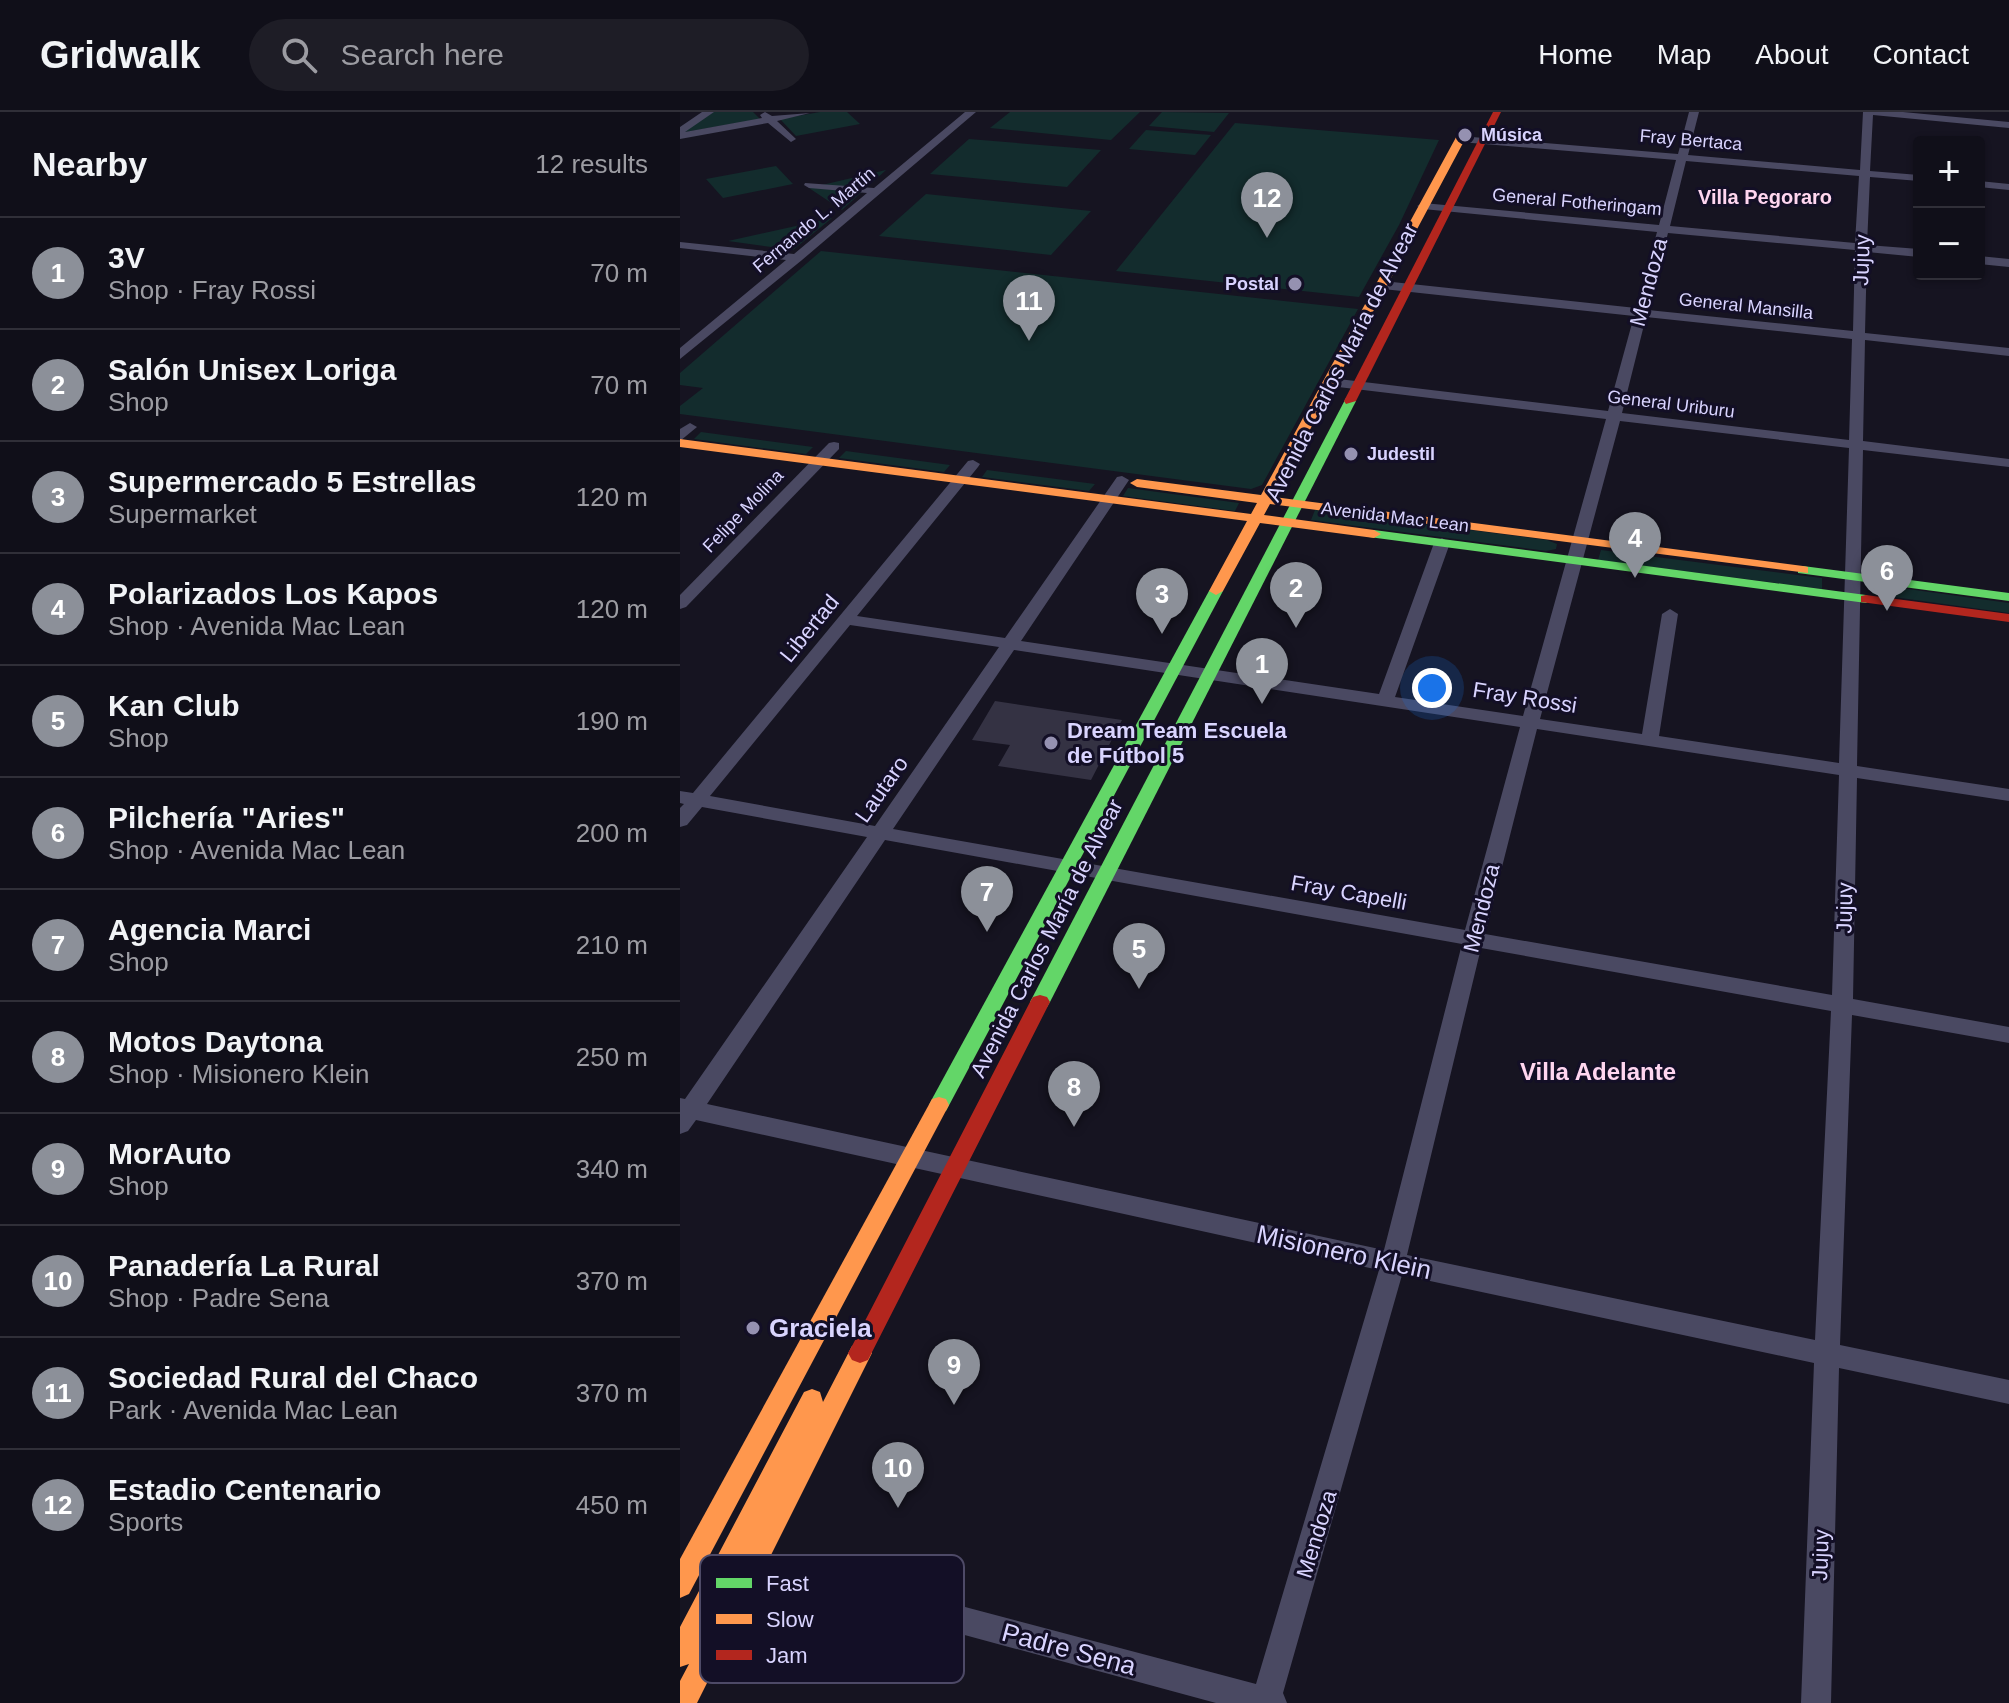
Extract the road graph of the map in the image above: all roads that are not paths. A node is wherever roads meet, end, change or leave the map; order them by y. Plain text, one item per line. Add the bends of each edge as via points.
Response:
1 (709, 112) edge
2 (971, 112) edge
3 (1473, 112) edge
4 (1485, 112) edge
5 (1497, 112) edge
6 (1694, 112) edge
7 (1869, 112) edge
8 (805, 113) edge
9 (766, 116) edge
10 (680, 118) edge
11 (698, 120) junction
12 (2009, 125) edge
13 (680, 134) edge
14 (791, 139) dead end
15 (1471, 140) junction
16 (1681, 158) junction
17 (1867, 174) junction
18 (1913, 178) edge
19 (809, 185) dead end
20 (1985, 185) edge
21 (2009, 187) edge
22 (876, 191) junction
23 (1435, 207) junction
24 (1662, 228) junction
25 (686, 246) edge
26 (1861, 247) junction
27 (1913, 252) edge
28 (680, 255) edge
29 (798, 258) junction
30 (1985, 261) edge
31 (2009, 263) edge
32 (1394, 287) junction
33 (1639, 313) junction
34 (680, 332) edge
35 (704, 335) junction
36 (1859, 337) junction
37 (2009, 352) edge
38 (680, 355) edge
39 (1343, 384) junction
40 (1613, 415) junction
41 (683, 433) edge
42 (1858, 445) junction
43 (834, 446) junction
44 (819, 461) junction
45 (2009, 463) edge
46 (967, 471) junction
47 (1048, 472) dead end
48 (1113, 486) junction
49 (1280, 501) junction
50 (1271, 521) junction
51 (1442, 543) junction
52 (1578, 550) junction
53 (1854, 576) junction
54 (1853, 596) junction
55 (2009, 597) edge
56 (683, 598) edge
57 (1670, 614) dead end
58 (2009, 618) edge
59 (844, 619) junction
60 (1013, 644) junction
61 (1193, 671) junction
62 (1386, 699) junction
63 (1529, 722) junction
64 (1650, 740) junction
65 (1846, 770) junction
66 (2009, 795) edge
67 (689, 799) edge
68 (680, 821) edge
69 (880, 833) junction
70 (1067, 865) junction
71 (1097, 872) junction
72 (1474, 938) junction
73 (1842, 1003) junction
74 (2009, 1035) edge
75 (684, 1114) edge
76 (910, 1159) junction
77 (942, 1159) junction
78 (1393, 1263) junction
79 (1828, 1352) junction
80 (818, 1390) dead end
81 (2009, 1392) edge
82 (689, 1548) edge
83 (714, 1555) edge
84 (743, 1555) edge
85 (744, 1555) edge
86 (680, 1585) edge
87 (964, 1621) edge
88 (700, 1623) edge
89 (680, 1654) edge
90 (700, 1661) edge
91 (1268, 1702) edge
92 (683, 1703) edge
93 (1816, 1703) edge

1 - 11 street
2 - 22 street, Fernando L. Martín
3 - 15 main road, Avenida Carlos María de Alvear
4 - 15 main road, Avenida Carlos María de Alvear
5 - 15 main road, Avenida Carlos María de Alvear
6 - 16 street, Mendoza
7 - 12 street
7 - 17 street, Jujuy
8 - 9 street
9 - 13 street
9 - 14 street
10 - 11 street
11 - 13 street
15 - 16 street, Fray Bertaca
15 - 23 main road, Avenida Carlos María de Alvear
16 - 17 street, Fray Bertaca
16 - 24 street, Mendoza
17 - 18 street, Fray Bertaca
17 - 26 street, Jujuy
19 - 22 street
20 - 21 street
22 - 29 street, Fernando L. Martín
23 - 24 street, General Fotheringam
23 - 32 main road, Avenida Carlos María de Alvear
24 - 26 street, General Fotheringam
24 - 33 street, Mendoza
25 - 28 street
25 - 29 street
26 - 27 street, General Fotheringam
26 - 36 street, Jujuy
29 - 35 street, Fernando L. Martín
30 - 31 street
32 - 33 street, General Mansilla
32 - 39 main road, Avenida Carlos María de Alvear
32 - 39 main road, Avenida Carlos María de Alvear
33 - 36 street, General Mansilla
33 - 40 street, Mendoza
34 - 35 street
35 - 38 street, Fernando L. Martín
36 - 37 street, General Mansilla
36 - 42 street, Jujuy
39 - 40 street, General Uriburu
39 - 49 main road, Avenida Carlos María de Alvear
40 - 42 street, General Uriburu
40 - 52 street, Mendoza
41 - 43 main road, Avenida Mac Lean
41 - 44 main road, Avenida Mac Lean
42 - 45 street, General Uriburu
42 - 53 street, Jujuy
43 - 44 street, Felipe Molina
43 - 46 main road, Avenida Mac Lean
44 - 46 main road, Avenida Mac Lean
44 - 56 street, Felipe Molina
46 - 47 main road, Avenida Mac Lean
46 - 48 main road, Avenida Mac Lean
46 - 59 street, Libertad
48 - 49 main road, Avenida Mac Lean
48 - 50 main road, Avenida Mac Lean
48 - 60 street, Lautaro
49 - 50 main road, Avenida Carlos María de Alvear
49 - 52 main road, Avenida Mac Lean
50 - 51 main road, Avenida Mac Lean
50 - 61 main road, Avenida Carlos María de Alvear
51 - 52 main road, Avenida Mac Lean
51 - 62 street
52 - 53 main road, Avenida Mac Lean
52 - 54 main road, Avenida Mac Lean
52 - 63 street, Mendoza
53 - 54 street, Jujuy
53 - 55 main road, Avenida Mac Lean
54 - 58 main road, Avenida Mac Lean
54 - 65 street, Jujuy
57 - 64 street
59 - 60 street, Fray Rossi
59 - 67 street, Libertad
60 - 61 street, Fray Rossi
60 - 69 street, Lautaro
61 - 62 street, Fray Rossi
61 - 70 main road, Avenida Carlos María de Alvear
61 - 71 main road, Avenida Carlos María de Alvear
62 - 63 street, Fray Rossi
63 - 64 street, Fray Rossi
63 - 72 street, Mendoza
64 - 65 street, Fray Rossi
65 - 66 street, Fray Rossi
65 - 73 street, Jujuy
67 - 68 street, Libertad
67 - 69 street, Fray Capelli
69 - 70 street, Fray Capelli
69 - 75 street, Lautaro
70 - 71 street, Fray Capelli
70 - 76 main road, Avenida Carlos María de Alvear
71 - 72 street, Fray Capelli
71 - 77 main road, Avenida Carlos María de Alvear
71 - 77 main road, Avenida Carlos María de Alvear
72 - 73 street, Fray Capelli
72 - 78 street, Mendoza
73 - 74 street, Fray Capelli
73 - 79 street, Jujuy
75 - 76 street, Misionero Klein
76 - 77 street, Misionero Klein
76 - 82 main road, Avenida Carlos María de Alvear
77 - 78 street, Misionero Klein
77 - 85 main road, Avenida Carlos María de Alvear
78 - 79 street, Misionero Klein
78 - 91 street, Mendoza
79 - 81 street, Misionero Klein
79 - 93 street, Jujuy
80 - 84 main road, Avenida Carlos María de Alvear
82 - 83 street, Padre Sena
82 - 86 main road, Avenida Carlos María de Alvear
87 - 91 street, Padre Sena
88 - 89 main road, Avenida Carlos María de Alvear
90 - 92 main road, Avenida Carlos María de Alvear

